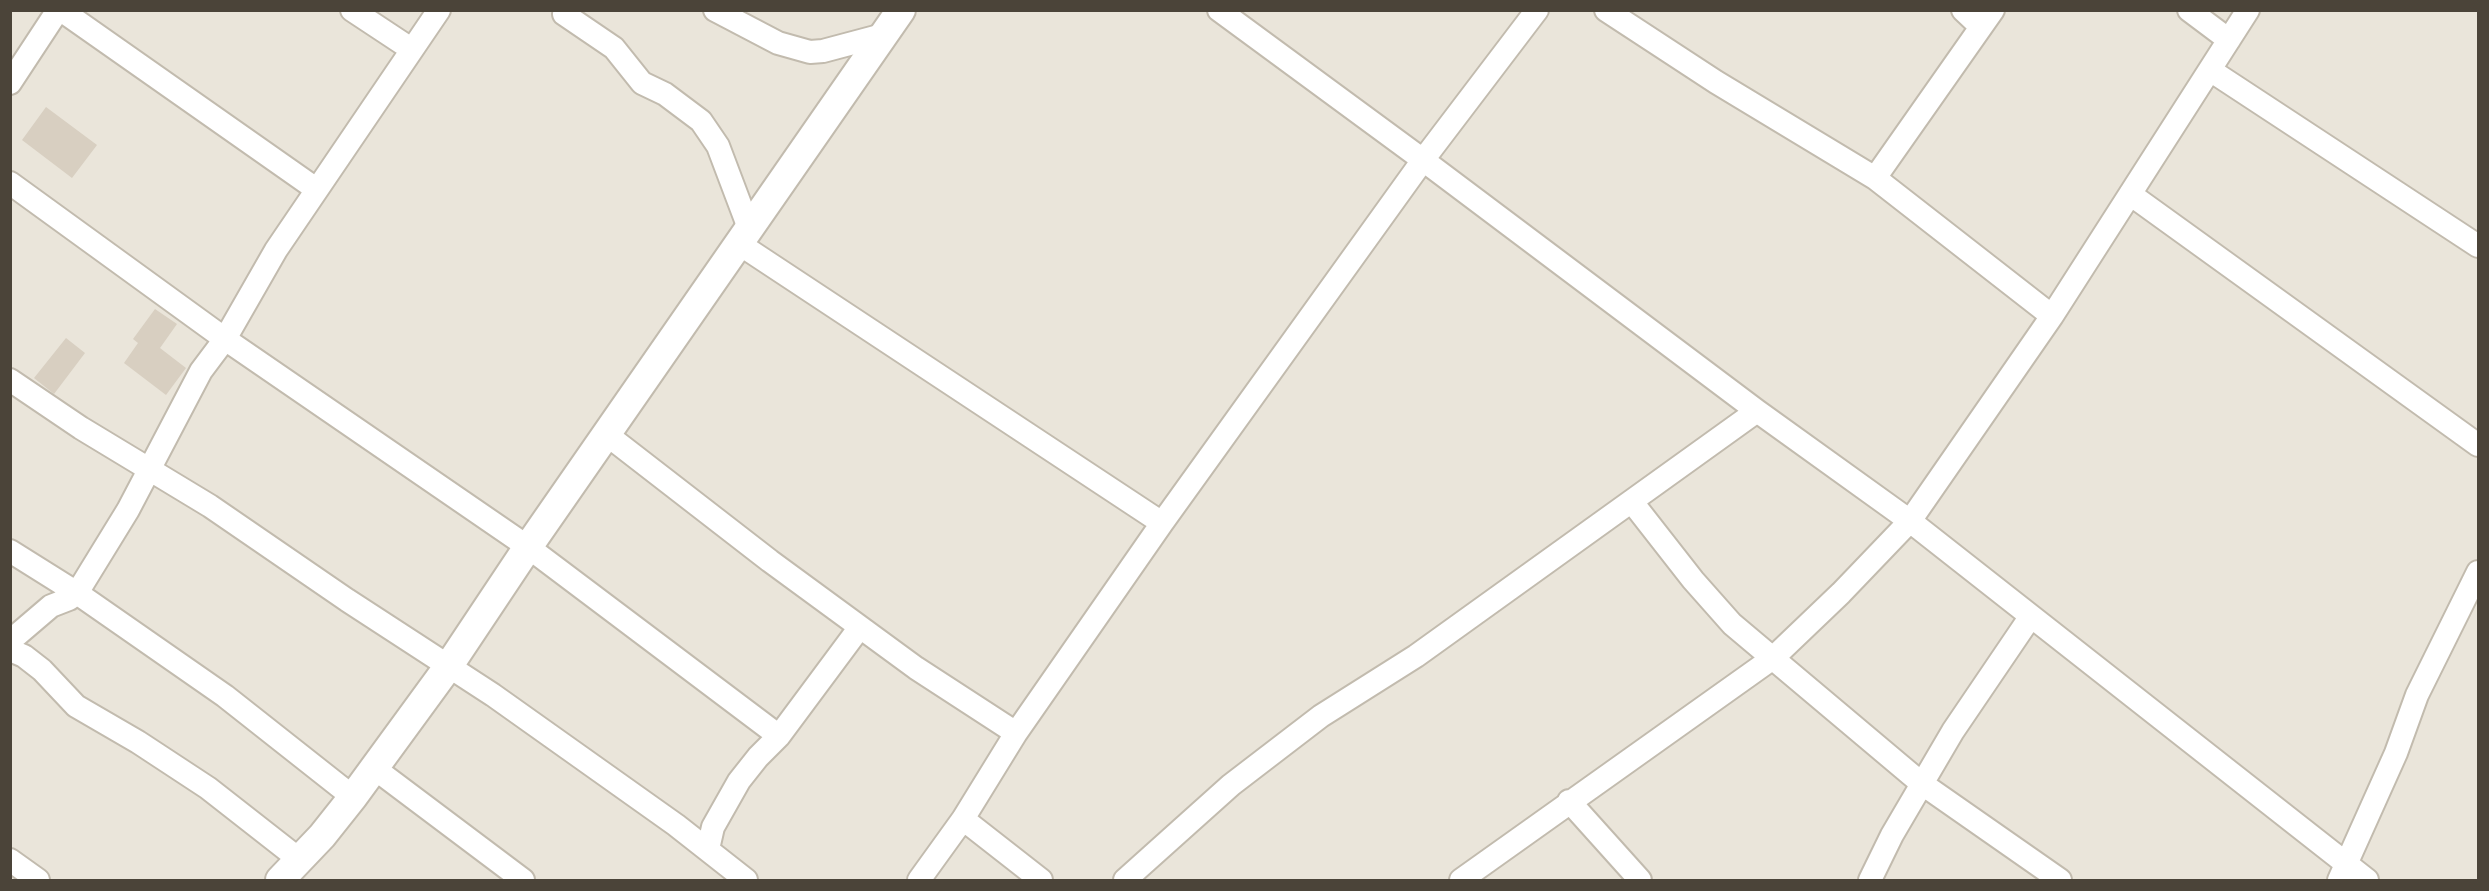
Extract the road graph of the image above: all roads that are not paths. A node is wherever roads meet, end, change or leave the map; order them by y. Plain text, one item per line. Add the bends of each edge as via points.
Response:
1 (59, 10) edge
2 (352, 10) edge
3 (439, 10) edge
4 (590, 10) edge
5 (716, 10) edge
6 (901, 10) edge
7 (1219, 10) edge
8 (1537, 10) edge
9 (1606, 10) edge
10 (1963, 10) edge
11 (2189, 10) edge
12 (2248, 10) edge
13 (562, 12) edge
14 (1987, 19) edge
15 (883, 35) junction
16 (2229, 40) junction
17 (411, 49) junction
18 (2210, 70) junction
19 (10, 83) edge
20 (1424, 160) junction
21 (1875, 178) junction
22 (10, 183) edge
23 (316, 189) junction
24 (2130, 194) junction
25 (744, 236) junction
26 (2478, 246) edge
27 (2052, 316) junction
28 (225, 339) junction
29 (10, 380) edge
30 (1757, 411) junction
31 (606, 434) junction
32 (2478, 445) edge
33 (148, 470) junction
34 (1632, 502) junction
35 (1910, 521) junction
36 (1162, 523) junction
37 (528, 546) junction
38 (10, 551) edge
39 (2478, 572) edge
40 (77, 593) junction
41 (2031, 616) junction
42 (860, 627) junction
43 (10, 641) edge
44 (10, 651) edge
45 (1773, 657) junction
46 (448, 667) junction
47 (1016, 733) junction
48 (779, 736) junction
49 (374, 768) junction
50 (1921, 783) junction
51 (353, 797) junction
52 (1569, 801) junction
53 (963, 819) junction
54 (708, 849) junction
55 (10, 860) edge
56 (300, 860) junction
57 (2342, 872) edge
58 (38, 880) edge
59 (280, 880) edge
60 (522, 880) edge
61 (746, 880) edge
62 (920, 880) edge
63 (1041, 880) edge
64 (1125, 880) edge
65 (1461, 880) edge
66 (1640, 880) edge
67 (1870, 880) edge
68 (2060, 880) edge
69 (2367, 880) edge

1 - 19 street
1 - 23 street
2 - 17 street
3 - 17 street
4 - 13 street
5 - 15 street via 778,44 810,52
6 - 15 street
7 - 20 street
8 - 20 street
9 - 21 street via 1707,77
10 - 14 street
11 - 16 street
12 - 16 street
13 - 25 street via 614,48 642,83 665,94 701,121 718,146
14 - 21 street
15 - 25 street
16 - 18 street
17 - 23 street
18 - 24 street
18 - 26 street
20 - 30 street
20 - 36 street
21 - 27 street
22 - 28 street
23 - 28 street
24 - 27 street
24 - 32 street
25 - 31 street
25 - 36 street
27 - 35 street
28 - 33 street via 201,371
28 - 37 street
29 - 33 street
30 - 34 street
30 - 35 street
31 - 37 street
31 - 42 street
33 - 40 street
33 - 46 street via 210,506
34 - 45 street via 1732,624
34 - 64 street via 1416,656 1321,716 1231,785
35 - 41 street
35 - 45 street
36 - 47 street
37 - 46 street
37 - 48 street
38 - 40 street
39 - 57 street via 2417,695 2396,753
40 - 43 street via 51,606
40 - 51 street via 225,696
41 - 50 street
41 - 57 street
42 - 47 street
42 - 48 street
44 - 56 street via 42,670 76,706 208,789
45 - 50 street
45 - 52 street
46 - 49 street
46 - 54 street
47 - 53 street
48 - 54 street via 739,781 713,827
49 - 51 street
49 - 60 street
50 - 67 street
50 - 68 street
51 - 56 street
52 - 65 street
52 - 66 street
53 - 62 street
53 - 63 street
54 - 61 street
55 - 58 street
56 - 59 street
57 - 69 street

